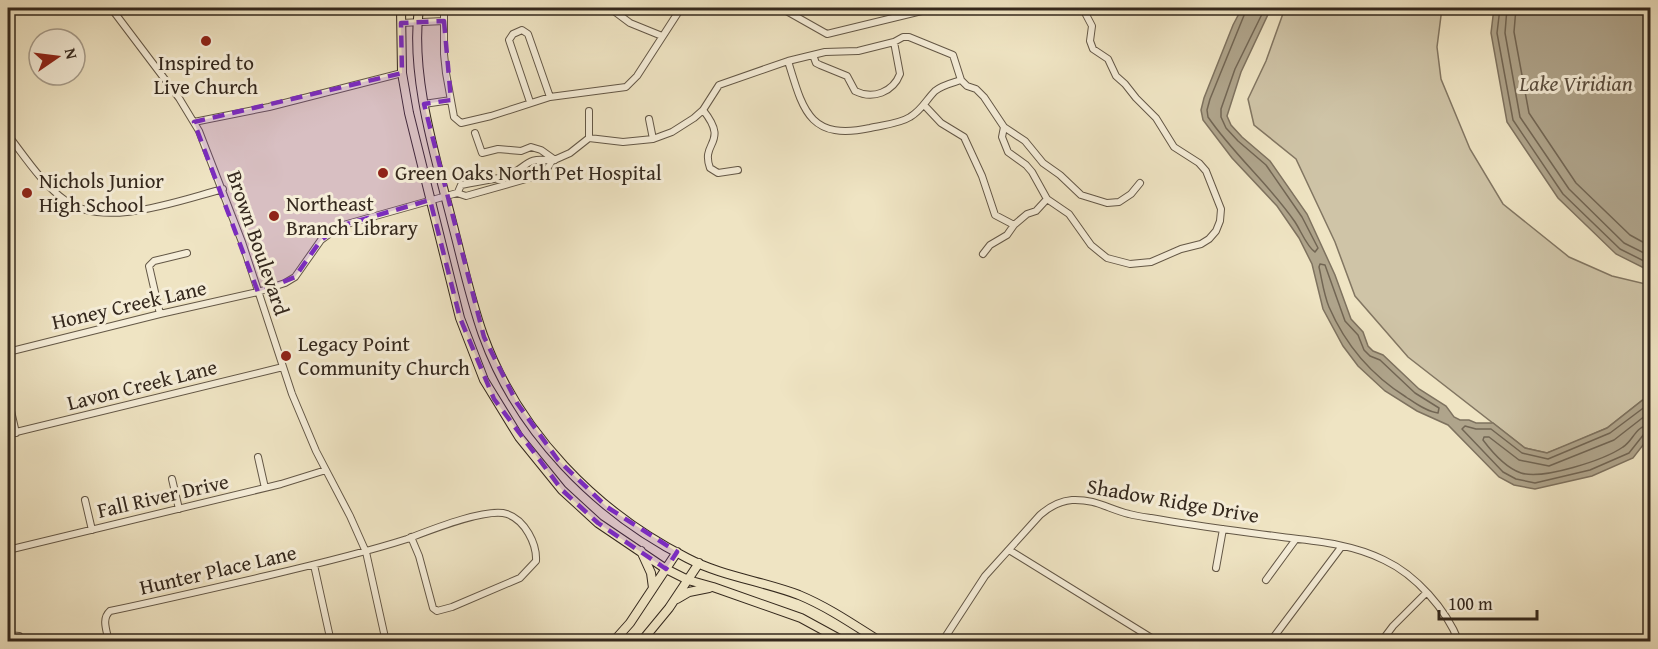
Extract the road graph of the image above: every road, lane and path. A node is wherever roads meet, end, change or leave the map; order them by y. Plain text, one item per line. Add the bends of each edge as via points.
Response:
1 (111, 8) edge
2 (610, 8) edge
3 (681, 8) edge
4 (781, 8) edge
5 (934, 8) edge
6 (401, 9) edge
7 (419, 9) edge
8 (444, 9) edge
9 (1083, 9) dead end
10 (444, 21) junction
11 (417, 22) junction
12 (401, 23) junction
13 (662, 36) junction
14 (894, 42) junction
15 (813, 55) junction
16 (788, 61) junction
17 (402, 73) junction
18 (960, 80) junction
19 (550, 97) junction
20 (451, 100) junction
21 (530, 102) junction
22 (424, 104) junction
23 (925, 106) junction
24 (703, 110) junction
25 (589, 111) dead end
26 (649, 119) dead end
27 (194, 122) junction
28 (1004, 127) junction
29 (475, 133) dead end
30 (8, 135) edge
31 (589, 138) junction
32 (652, 139) junction
33 (553, 161) junction
34 (738, 171) dead end
35 (1140, 183) dead end
36 (223, 189) junction
37 (458, 192) junction
38 (445, 196) junction
39 (1047, 199) junction
40 (430, 200) junction
41 (1014, 225) junction
42 (187, 253) dead end
43 (983, 254) dead end
44 (258, 292) junction
45 (160, 314) junction
46 (8, 352) edge
47 (283, 368) junction
48 (8, 398) edge
49 (16, 433) junction
50 (8, 434) edge
51 (258, 457) dead end
52 (326, 470) junction
53 (172, 479) dead end
54 (265, 488) junction
55 (85, 500) dead end
56 (179, 509) junction
57 (1223, 529) junction
58 (92, 530) junction
59 (411, 537) junction
60 (1296, 539) junction
61 (1342, 546) junction
62 (8, 550) edge
63 (1009, 550) junction
64 (641, 551) junction
65 (366, 552) junction
66 (677, 552) junction
67 (699, 563) junction
68 (314, 565) junction
69 (1216, 568) dead end
70 (666, 569) junction
71 (688, 580) junction
72 (1266, 580) dead end
73 (713, 587) junction
74 (653, 588) junction
75 (1426, 593) junction
76 (674, 601) junction
77 (8, 635) edge
78 (19, 636) dead end
79 (109, 642) edge
80 (331, 642) edge
81 (386, 642) edge
82 (613, 642) edge
83 (641, 642) edge
84 (845, 642) edge
85 (882, 642) edge
86 (942, 642) edge
87 (1158, 642) edge
88 (1270, 642) edge
89 (1381, 642) edge
90 (1459, 642) edge

1 - 27 street, Brown Boulevard
2 - 13 street via 630,23
3 - 13 street
4 - 5 street via 827,34
6 - 7 street
6 - 12 main road
7 - 8 street
7 - 11 main road
8 - 10 street
9 - 39 street via 1092,26 1093,49 1108,59 1116,76 1152,113 1174,147 1206,171 1219,204 1220,221 1201,244 1151,262 1130,264 1107,258 1091,245 1069,214
10 - 11 street
10 - 20 street
11 - 12 street
11 - 22 main road via 418,69
12 - 17 main road
13 - 19 street via 626,87
14 - 15 street via 851,52
14 - 15 street via 900,74 887,91 878,94 855,91 847,76 816,63
14 - 18 street via 909,37 948,52 955,59
15 - 16 street
16 - 23 street via 802,105 811,119 829,129 862,130 889,124 908,119
16 - 24 street via 719,85
17 - 27 street
17 - 40 main road
18 - 23 street via 936,90
18 - 28 street via 984,97
19 - 21 street
19 - 21 street via 528,34 522,30 509,40
20 - 21 street via 460,123
20 - 22 street
22 - 38 main road
23 - 41 street via 941,123 964,137 991,208 995,215
24 - 32 street via 672,132
24 - 34 street via 716,136 708,156 710,168 718,173
25 - 31 street
26 - 32 street
27 - 36 street, Brown Boulevard
28 - 35 street via 1025,141 1043,163 1081,195 1107,203 1119,202
28 - 39 street via 1002,137 1008,152 1032,172
29 - 33 street via 482,153 531,147
30 - 36 street via 64,200 83,210 112,214 134,211
31 - 32 street via 623,142
31 - 33 street
33 - 37 street via 547,169 519,182 466,196
33 - 37 street via 539,158 504,177 461,185
36 - 44 street, Brown Boulevard
37 - 38 street, Honey Creek Lane
38 - 40 street, Honey Creek Lane
38 - 66 main road via 484,337 533,429 558,460 607,507
39 - 41 street
40 - 44 street, Honey Creek Lane via 340,226 321,240 295,276
40 - 64 main road via 460,318 494,399 562,490 598,524
41 - 43 street
42 - 45 street via 154,261 149,266
44 - 45 street, Honey Creek Lane
44 - 47 street, Brown Boulevard
45 - 46 street, Honey Creek Lane
47 - 49 street, Lavon Creek Lane
47 - 52 street, Brown Boulevard
48 - 49 street
49 - 50 street, Lavon Creek Lane
51 - 54 street
52 - 54 street, Fall River Drive
52 - 65 street, Brown Boulevard
53 - 56 street
54 - 56 street, Fall River Drive
55 - 58 street
56 - 58 street, Fall River Drive
57 - 60 street, Shadow Ridge Drive
57 - 63 street, Shadow Ridge Drive via 1128,514 1088,500 1071,500 1047,508
57 - 69 street
58 - 62 street, Fall River Drive
59 - 59 street, Hunter Place Lane via 436,611 520,578 534,565 536,550 531,536 508,514 473,516
59 - 65 street, Hunter Place Lane
60 - 61 street, Shadow Ridge Drive
60 - 72 street
61 - 75 street, Shadow Ridge Drive via 1401,569
61 - 88 street
63 - 86 street, Shadow Ridge Drive via 985,576
63 - 87 street
64 - 70 main road
64 - 74 main road
65 - 68 street, Hunter Place Lane
65 - 81 street, Brown Boulevard
66 - 67 main road
66 - 70 main road
67 - 71 main road
67 - 85 main road via 811,600
68 - 79 street, Hunter Place Lane via 110,611 105,616
68 - 80 street
70 - 71 main road
70 - 74 main road
71 - 73 main road
71 - 76 main road
73 - 76 main road via 689,592
73 - 84 main road via 801,618
74 - 82 main road
75 - 89 street
75 - 90 street, Shadow Ridge Drive
76 - 83 main road
77 - 78 street

